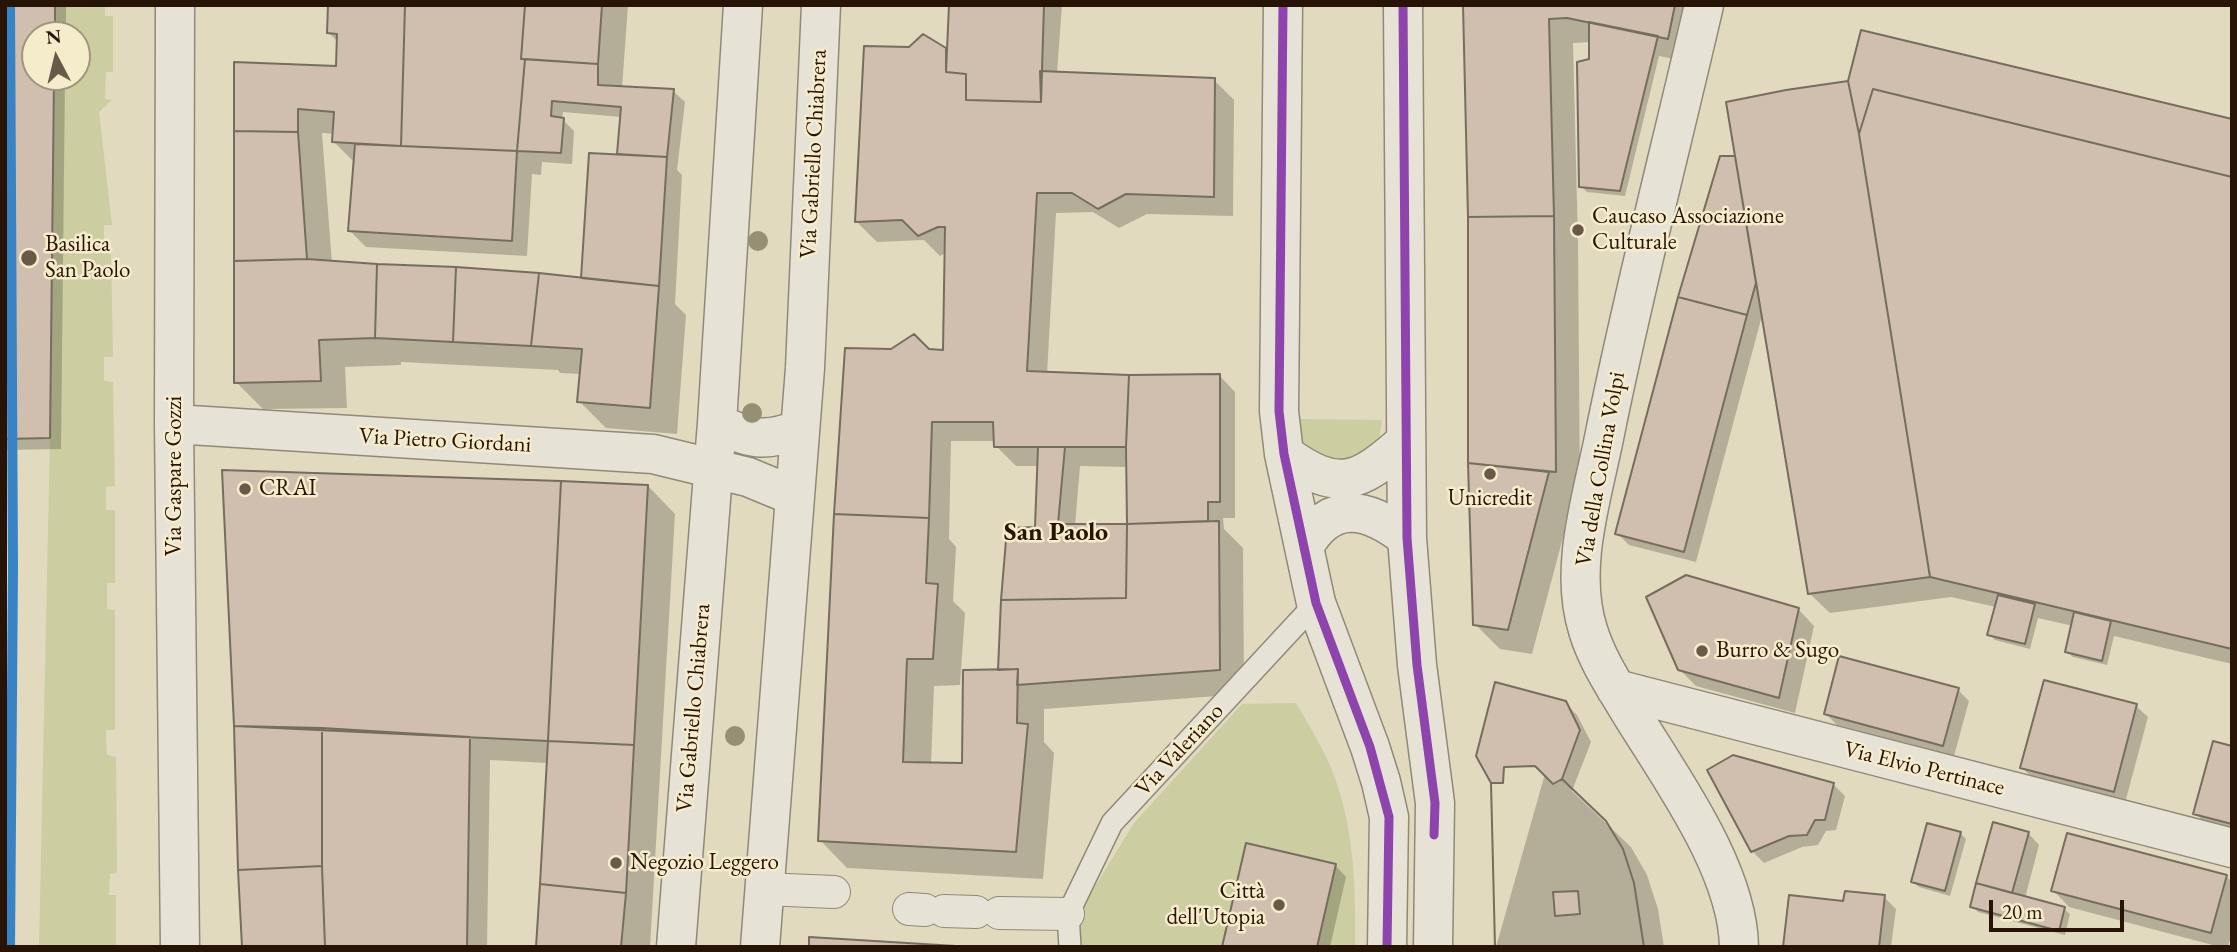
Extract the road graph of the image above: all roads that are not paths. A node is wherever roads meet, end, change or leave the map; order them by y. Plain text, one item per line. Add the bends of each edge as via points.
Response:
1 (175, 5) edge
2 (743, 5) edge
3 (821, 5) edge
4 (1283, 5) edge
5 (1403, 5) edge
6 (1704, 5) edge
7 (717, 423) junction
8 (174, 424) junction
9 (799, 429) junction
10 (1405, 442) junction
11 (1284, 454) junction
12 (713, 470) junction
13 (794, 496) junction
14 (1407, 538) junction
15 (1304, 547) junction
16 (1316, 603) junction
17 (1616, 689) junction
18 (2232, 848) edge
19 (764, 889) junction
20 (834, 892) dead end
21 (926, 910) dead end
22 (1068, 914) junction
23 (180, 947) edge
24 (676, 947) edge
25 (760, 947) edge
26 (1070, 947) edge
27 (1387, 947) edge
28 (1433, 947) edge
29 (1739, 947) edge

1 - 8 street, Via Gaspare Gozzi
2 - 7 street, Via Gabriello Chiabrera
3 - 9 street, Via Gabriello Chiabrera
4 - 11 street via 1279,411
5 - 10 street
6 - 17 street, Via della Collina Volpi via 1621,357 1583,542 1581,588 1587,627
7 - 9 street via 765,439
7 - 12 street, Via Gabriello Chiabrera
8 - 12 street, Via Pietro Giordani via 653,454
8 - 23 street, Via Gaspare Gozzi
9 - 13 street, Via Gabriello Chiabrera
10 - 11 street via 1376,468 1348,479 1315,473
10 - 14 street
11 - 15 street
12 - 13 street via 748,477
12 - 24 street, Via Gabriello Chiabrera
13 - 19 street, Via Gabriello Chiabrera
14 - 15 street via 1384,522 1351,513 1322,522
14 - 28 street via 1435,803
15 - 16 street
16 - 22 lane, Via Valeriano via 1112,823
16 - 27 street via 1370,747 1389,817
17 - 18 street, Via Elvio Pertinace
17 - 29 street, Via della Collina Volpi via 1717,863 1733,901
19 - 20 street
19 - 25 street, Via Gabriello Chiabrera
21 - 22 street
22 - 26 lane, Via Valeriano

